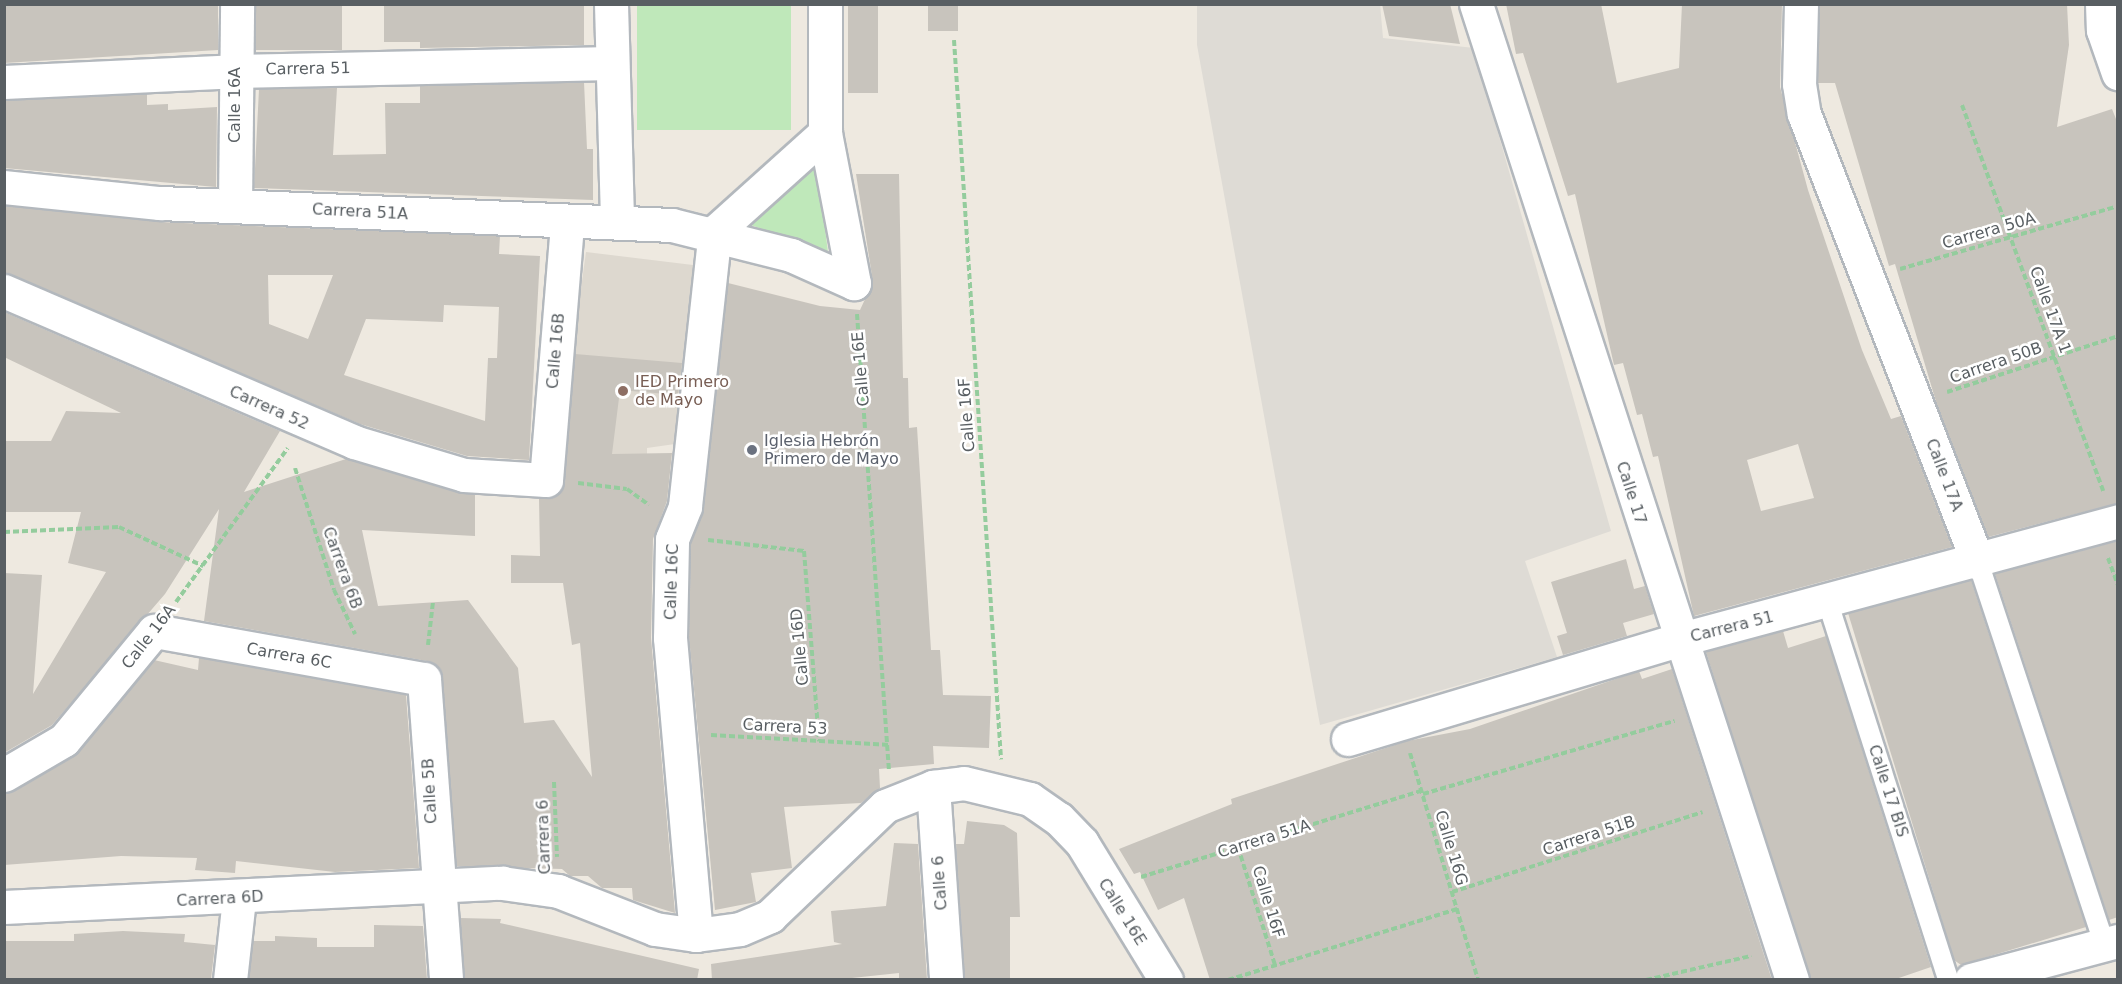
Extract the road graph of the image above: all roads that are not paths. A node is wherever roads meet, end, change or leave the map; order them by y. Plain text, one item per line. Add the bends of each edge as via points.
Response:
1 (237, 4) edge
2 (611, 4) edge
3 (825, 4) edge
4 (1476, 4) edge
5 (1801, 4) edge
6 (2102, 4) edge
7 (612, 63) junction
8 (234, 70) junction
9 (2118, 73) edge
10 (4, 82) edge
11 (825, 133) junction
12 (4, 187) edge
13 (235, 206) junction
14 (617, 221) junction
15 (567, 222) junction
16 (715, 232) junction
17 (4, 291) edge
18 (546, 480) joint
19 (2116, 522) edge
20 (1978, 562) junction
21 (1828, 603) junction
22 (153, 631) joint
23 (1678, 640) junction
24 (424, 679) joint
25 (1348, 739) dead end
26 (4, 776) edge
27 (933, 787) junction
28 (435, 885) junction
29 (239, 899) junction
30 (4, 907) edge
31 (696, 935) junction
32 (2111, 943) edge
33 (230, 980) edge
34 (446, 980) edge
35 (946, 980) edge
36 (1166, 980) edge
37 (1792, 980) edge
38 (1948, 980) edge
39 (1971, 980) edge

1 - 8 street, Calle 16A
2 - 7 street
3 - 11 street
4 - 23 street, Calle 17
5 - 20 street, Calle 17A via 1799,84 1804,114
6 - 9 street via 2103,30
7 - 8 street, Carrera 51
7 - 14 street
8 - 10 street, Carrera 51
8 - 13 street, Calle 16A
11 - 16 street
11 - 16 street, Carrera 51A via 854,283 791,255
12 - 13 street, Carrera 51A
13 - 15 street, Carrera 51A
14 - 15 street, Carrera 51A
14 - 16 street, Carrera 51A
15 - 18 street, Calle 16B
16 - 31 street, Calle 16C via 685,506 672,539 670,638
17 - 18 street, Carrera 52 via 354,442 464,475
19 - 20 street, Carrera 51
20 - 21 street, Carrera 51
20 - 32 lane, Calle 17A
21 - 23 street, Carrera 51
21 - 38 lane, Calle 17 BIS
22 - 24 street, Carrera 6C
22 - 26 street, Calle 16A via 64,740
23 - 25 street, Carrera 51
23 - 37 street, Calle 17
24 - 28 street, Calle 5B
27 - 31 street, Carrera 6D via 885,806 770,916 740,929
27 - 35 street, Calle 6
27 - 36 street, Calle 16E via 964,783 1003,789 1040,806 1082,843 1106,888
28 - 29 street, Carrera 6D
28 - 31 street, Carrera 6D via 502,882 558,891 655,929
28 - 34 street, Calle 5B
29 - 30 street, Carrera 6D
29 - 33 street
32 - 39 street

